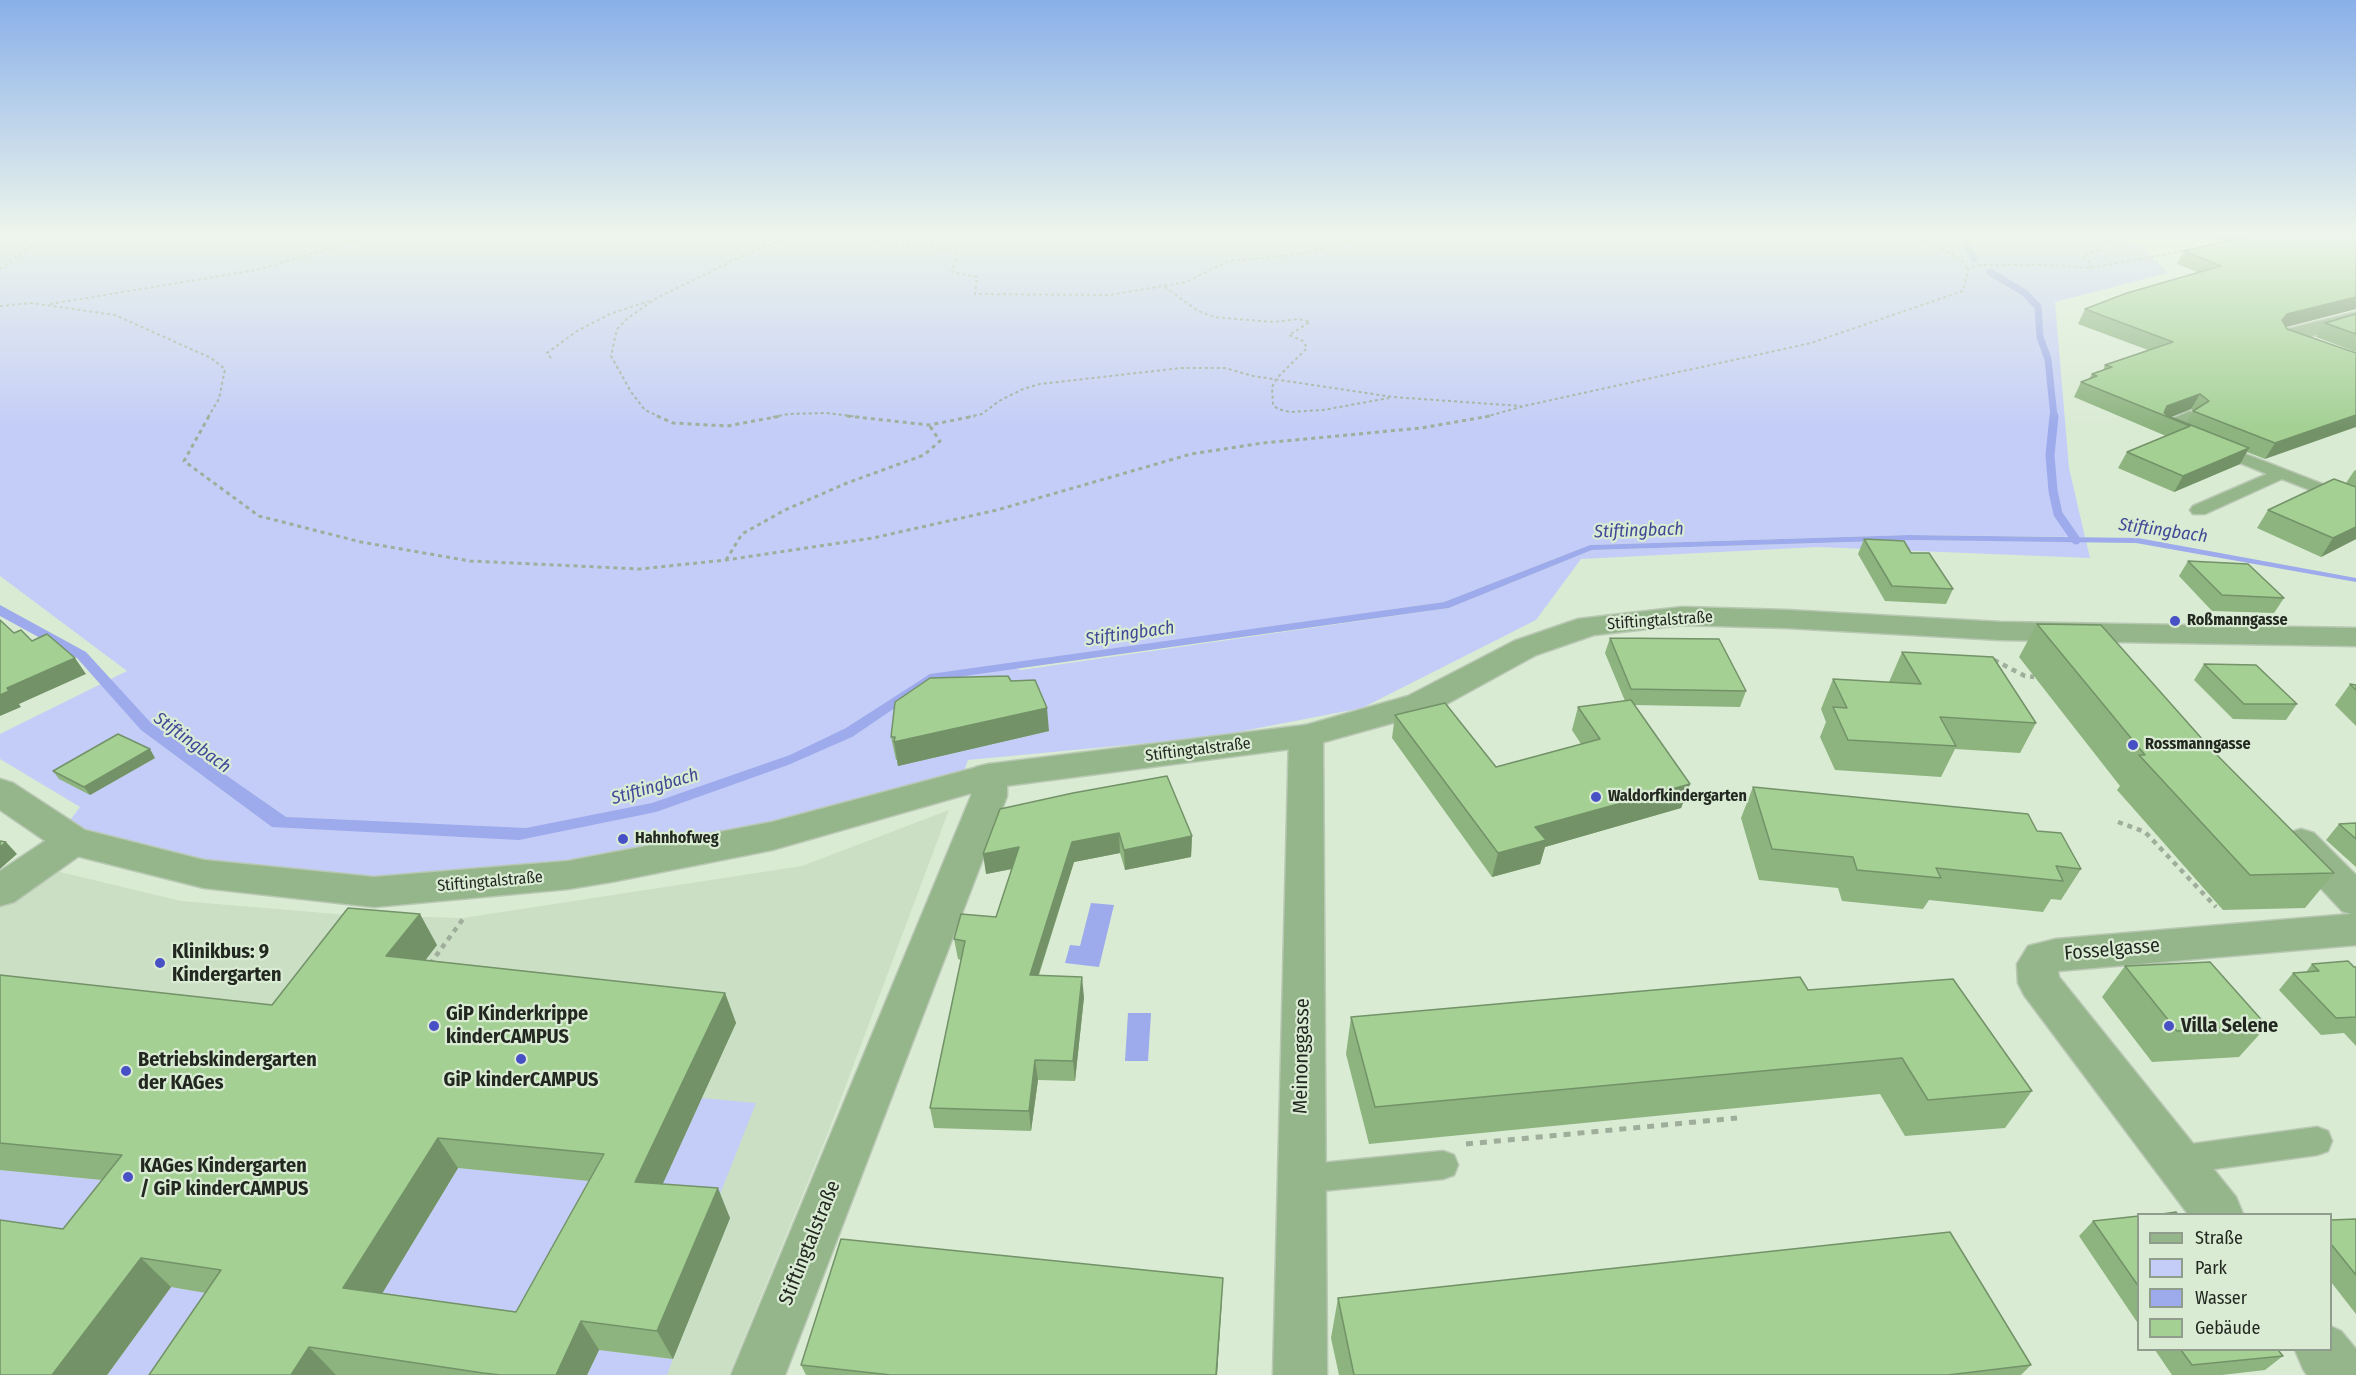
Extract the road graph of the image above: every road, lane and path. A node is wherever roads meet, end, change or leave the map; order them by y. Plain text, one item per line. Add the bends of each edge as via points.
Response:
1 (77, 299) edge
2 (656, 299) joint
3 (1182, 299) edge
4 (1939, 299) edge
5 (47, 304) junction
6 (0, 306) edge
7 (2356, 318) edge
8 (2317, 347) edge
9 (551, 358) dead end
10 (1277, 378) junction
11 (1393, 397) junction
12 (1524, 406) junction
13 (2190, 416) edge
14 (929, 425) junction
15 (2280, 474) junction
16 (2356, 503) edge
17 (2199, 510) dead end
18 (726, 561) junction
19 (2095, 633) junction
20 (2356, 637) edge
21 (2126, 667) edge
22 (1306, 736) junction
23 (989, 776) junction
24 (0, 792) edge
25 (2275, 816) edge
26 (2118, 822) dead end
27 (74, 841) junction
28 (0, 891) edge
29 (2356, 900) edge
30 (463, 918) dead end
31 (2356, 929) edge
32 (2250, 938) junction
33 (418, 965) edge
34 (1737, 1118) dead end
35 (2317, 1141) dead end
36 (1450, 1155) joint
37 (2177, 1161) junction
38 (1301, 1179) junction
39 (2216, 1213) edge
40 (2323, 1351) edge
41 (758, 1375) edge
42 (1300, 1375) edge
43 (2342, 1375) edge

1 - 5 path
2 - 9 path via 610,314 577,331 547,353
2 - 14 path via 617,329 611,356 645,410 673,423 727,426 789,414 826,413
3 - 10 path via 1214,317 1310,322 1289,335 1304,341 1307,348
4 - 12 path via 1811,343
5 - 6 path
5 - 18 path via 114,315 212,358 225,369 219,399 184,461 259,516 361,542 470,561 640,569
7 - 8 street via 2288,336
10 - 11 path
10 - 11 path via 1272,387 1273,405 1290,412
10 - 14 path via 1225,368 1181,368 1040,384 1007,397 982,414
11 - 12 path
12 - 18 path via 1421,428 1191,454 997,510 873,538
13 - 15 lane via 2166,427
14 - 18 path via 940,441 924,455 785,510 742,534
15 - 16 lane
15 - 17 lane
19 - 20 street, Stiftingtalstraße
19 - 21 street
19 - 22 street, Stiftingtalstraße via 1682,616 1589,626 1525,648 1420,704
22 - 23 street, Stiftingtalstraße
22 - 38 street, Meinonggasse
23 - 27 street, Stiftingtalstraße via 772,836 610,868 374,892 204,874
23 - 41 street, Stiftingtalstraße via 989,796
24 - 27 street, Stiftingtalstraße
25 - 29 street
26 - 32 path via 2145,832
27 - 28 street
30 - 33 path via 429,966
31 - 32 street, Fosselgasse
32 - 37 street, Fosselgasse via 2056,955 2043,958 2038,964 2039,983
34 - 36 path
35 - 37 lane
36 - 38 lane
37 - 39 street, Fosselgasse
38 - 42 street, Meinonggasse
40 - 43 street

